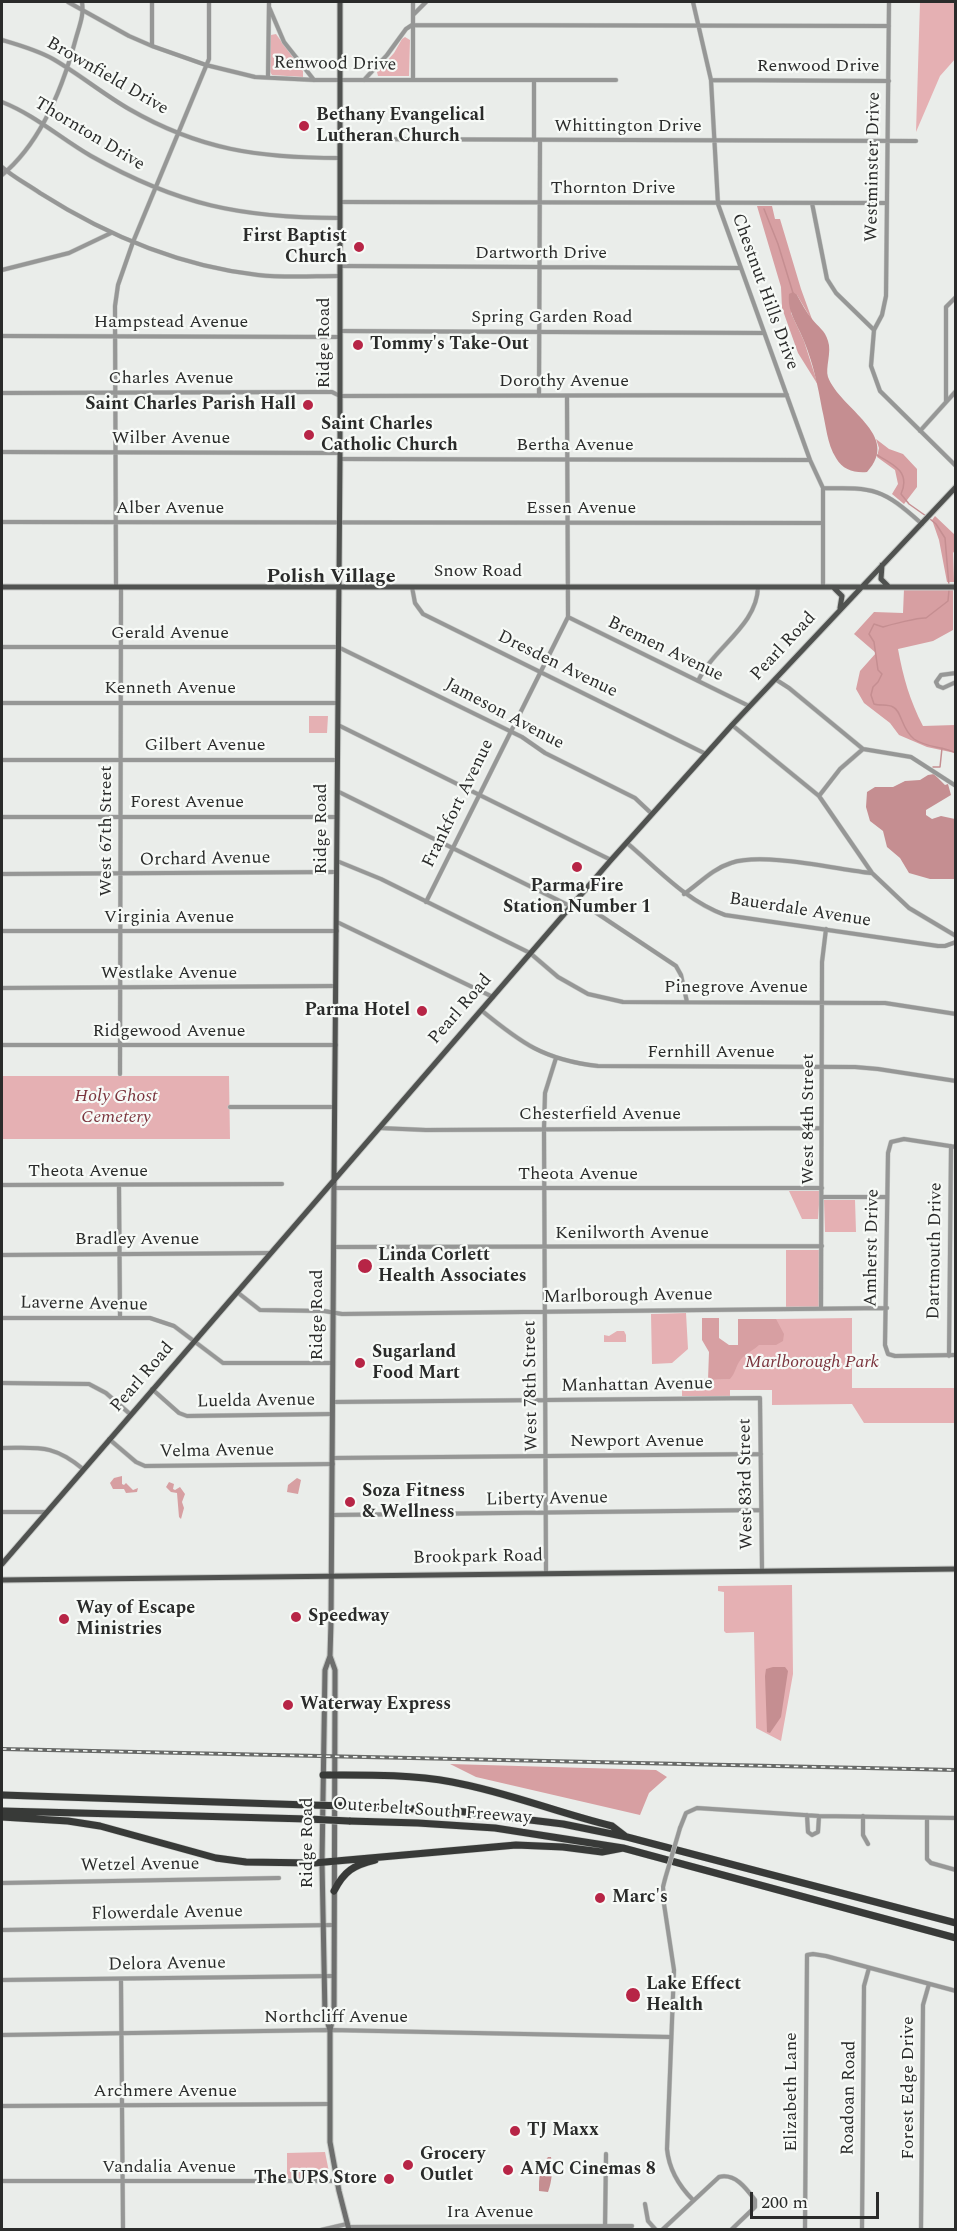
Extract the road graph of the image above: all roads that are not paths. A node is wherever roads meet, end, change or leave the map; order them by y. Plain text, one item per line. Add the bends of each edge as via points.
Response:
1 (68, 2) edge
2 (82, 2) edge
3 (153, 2) edge
4 (209, 2) edge
5 (268, 2) edge
6 (340, 2) edge
7 (413, 2) edge
8 (426, 2) edge
9 (693, 2) edge
10 (890, 2) edge
11 (268, 7) junction
12 (83, 8) junction
13 (413, 15) junction
14 (412, 25) junction
15 (700, 26) junction
16 (890, 26) junction
17 (2, 40) edge
18 (152, 46) junction
19 (207, 65) junction
20 (68, 69) junction
21 (268, 77) junction
22 (314, 80) junction
23 (340, 80) junction
24 (364, 80) junction
25 (413, 80) junction
26 (534, 80) junction
27 (616, 80) dead end
28 (711, 80) junction
29 (890, 81) junction
30 (2, 102) edge
31 (43, 123) junction
32 (178, 134) junction
33 (340, 139) junction
34 (534, 140) junction
35 (540, 140) junction
36 (715, 140) junction
37 (888, 140) junction
38 (916, 141) dead end
39 (340, 159) junction
40 (2, 167) edge
41 (6, 171) junction
42 (2, 175) edge
43 (155, 188) junction
44 (340, 202) junction
45 (540, 202) junction
46 (812, 203) junction
47 (886, 203) junction
48 (718, 204) junction
49 (340, 218) junction
50 (111, 233) junction
51 (133, 242) junction
52 (340, 266) junction
53 (540, 267) junction
54 (741, 268) junction
55 (2, 270) edge
56 (340, 276) junction
57 (956, 297) edge
58 (874, 330) junction
59 (539, 332) junction
60 (764, 333) junction
61 (340, 334) junction
62 (2, 336) edge
63 (115, 337) junction
64 (956, 391) edge
65 (2, 393) edge
66 (115, 393) junction
67 (787, 395) junction
68 (340, 396) junction
69 (539, 396) junction
70 (567, 396) junction
71 (946, 401) junction
72 (920, 431) junction
73 (2, 452) edge
74 (115, 452) junction
75 (340, 456) junction
76 (567, 459) junction
77 (810, 460) junction
78 (956, 466) edge
79 (956, 487) edge
80 (823, 488) junction
81 (2, 522) edge
82 (116, 522) junction
83 (567, 522) junction
84 (823, 522) junction
85 (339, 523) junction
86 (921, 524) junction
87 (883, 563) junction
88 (339, 586) junction
89 (889, 586) junction
90 (2, 587) edge
91 (119, 587) junction
92 (412, 587) junction
93 (568, 587) junction
94 (758, 587) junction
95 (823, 587) junction
96 (832, 587) junction
97 (860, 587) junction
98 (955, 587) edge
99 (839, 609) junction
100 (568, 618) junction
101 (2, 647) edge
102 (121, 647) junction
103 (338, 647) junction
104 (541, 672) junction
105 (956, 673) edge
106 (775, 678) junction
107 (698, 681) junction
108 (956, 681) edge
109 (2, 703) edge
110 (120, 703) junction
111 (338, 703) junction
112 (749, 706) junction
113 (732, 724) junction
114 (338, 725) junction
115 (510, 731) junction
116 (863, 749) junction
117 (706, 754) junction
118 (2, 760) edge
119 (121, 760) junction
120 (338, 760) junction
121 (956, 786) edge
122 (337, 791) junction
123 (480, 794) junction
124 (819, 796) junction
125 (652, 814) junction
126 (2, 817) edge
127 (120, 817) junction
128 (337, 817) junction
129 (627, 843) junction
130 (452, 848) junction
131 (611, 860) junction
132 (337, 861) junction
133 (338, 872) junction
134 (872, 873) junction
135 (2, 874) edge
136 (121, 874) junction
137 (684, 894) junction
138 (576, 899) junction
139 (426, 902) junction
140 (570, 906) junction
141 (337, 922) junction
142 (826, 929) junction
143 (337, 930) junction
144 (121, 931) junction
145 (2, 932) edge
146 (956, 936) edge
147 (956, 942) edge
148 (530, 953) junction
149 (336, 986) junction
150 (2, 988) edge
151 (121, 988) junction
152 (493, 997) junction
153 (687, 1002) junction
154 (822, 1002) junction
155 (481, 1010) junction
156 (956, 1014) edge
157 (2, 1045) edge
158 (120, 1045) junction
159 (336, 1045) junction
160 (556, 1058) junction
161 (822, 1067) junction
162 (120, 1074) dead end
163 (956, 1081) edge
164 (230, 1107) dead end
165 (334, 1107) junction
166 (379, 1128) junction
167 (821, 1128) junction
168 (544, 1129) junction
169 (953, 1146) edge
170 (334, 1180) junction
171 (282, 1184) dead end
172 (2, 1185) edge
173 (119, 1185) junction
174 (334, 1188) junction
175 (544, 1188) junction
176 (822, 1188) junction
177 (822, 1197) junction
178 (887, 1197) junction
179 (953, 1230) edge
180 (822, 1246) junction
181 (334, 1248) junction
182 (544, 1248) junction
183 (272, 1253) junction
184 (120, 1254) junction
185 (2, 1255) edge
186 (236, 1292) junction
187 (949, 1293) junction
188 (956, 1293) edge
189 (821, 1308) junction
190 (886, 1308) junction
191 (544, 1312) junction
192 (333, 1313) junction
193 (120, 1317) junction
194 (2, 1318) edge
195 (195, 1341) junction
196 (956, 1355) edge
197 (949, 1356) junction
198 (333, 1363) junction
199 (2, 1383) edge
200 (152, 1389) junction
201 (760, 1398) joint
202 (544, 1400) junction
203 (333, 1402) junction
204 (130, 1414) junction
205 (333, 1414) junction
206 (109, 1439) junction
207 (2, 1448) edge
208 (761, 1454) junction
209 (546, 1456) junction
210 (334, 1461) junction
211 (83, 1469) junction
212 (761, 1510) junction
213 (2, 1512) edge
214 (46, 1512) junction
215 (546, 1513) junction
216 (333, 1515) junction
217 (2, 1564) edge
218 (956, 1569) edge
219 (762, 1570) junction
220 (546, 1573) junction
221 (332, 1575) junction
222 (2, 1580) edge
223 (330, 1656) junction
224 (322, 1776) junction
225 (335, 1776) junction
226 (2, 1795) edge
227 (2, 1811) edge
228 (807, 1815) junction
229 (819, 1816) junction
230 (863, 1816) junction
231 (2, 1817) edge
232 (927, 1818) junction
233 (956, 1818) edge
234 (627, 1837) junction
235 (868, 1844) dead end
236 (623, 1848) junction
237 (401, 1854) junction
238 (334, 1861) junction
239 (322, 1862) junction
240 (956, 1870) edge
241 (279, 1878) dead end
242 (2, 1883) edge
243 (334, 1891) junction
244 (956, 1923) edge
245 (324, 1925) junction
246 (334, 1925) junction
247 (2, 1930) edge
248 (956, 1938) edge
249 (869, 1968) junction
250 (325, 1976) junction
251 (333, 1976) junction
252 (121, 1979) junction
253 (2, 1980) edge
254 (929, 1984) junction
255 (956, 1991) edge
256 (330, 2030) junction
257 (122, 2033) junction
258 (2, 2035) edge
259 (670, 2037) junction
260 (329, 2104) junction
261 (123, 2105) junction
262 (2, 2106) edge
263 (606, 2154) dead end
264 (2, 2181) edge
265 (123, 2181) junction
266 (336, 2181) junction
267 (693, 2200) junction
268 (645, 2204) dead end
269 (632, 2226) dead end
270 (348, 2227) edge
271 (605, 2228) edge
272 (123, 2229) edge
273 (321, 2229) edge
274 (656, 2229) edge
275 (662, 2229) edge
276 (731, 2229) edge
277 (805, 2229) edge
278 (862, 2229) edge
279 (921, 2229) edge

1 - 12 street, Renwood Drive
2 - 12 street
3 - 18 street
4 - 19 street, West 67th Street
5 - 11 street
6 - 23 main road, Ridge Road
7 - 13 street
8 - 13 street
9 - 15 street, Chestnut Hills Drive
10 - 16 street, Westminster Drive
11 - 21 street
11 - 22 street via 284,42
12 - 18 street, Renwood Drive
12 - 20 street
13 - 14 street
14 - 15 street
14 - 24 street
14 - 25 street
15 - 16 street
15 - 28 street, Chestnut Hills Drive
16 - 29 street, Westminster Drive
17 - 20 street, Brownfield Drive via 25,46
18 - 19 street, Renwood Drive
19 - 21 street, Renwood Drive
19 - 32 street, West 67th Street
20 - 31 street
20 - 32 street, Brownfield Drive via 131,111
21 - 22 street, Renwood Drive
22 - 23 street, Renwood Drive
23 - 24 street, Renwood Drive
23 - 33 main road, Ridge Road
24 - 25 street, Renwood Drive
25 - 26 street, Renwood Drive
26 - 27 street, Renwood Drive
26 - 34 street
28 - 29 street, Renwood Drive
28 - 36 street, Chestnut Hills Drive
29 - 37 street, Westminster Drive
30 - 31 street, Thornton Drive
31 - 41 street
31 - 43 street, Thornton Drive via 89,154
32 - 39 street, Brownfield Drive via 216,147 263,156
32 - 43 street, West 67th Street
33 - 34 street, Whittington Drive
33 - 39 main road, Ridge Road
34 - 35 street, Whittington Drive
35 - 36 street, Whittington Drive
35 - 45 street
36 - 37 street, Whittington Drive
36 - 48 street, Chestnut Hills Drive
37 - 38 street, Whittington Drive
37 - 47 street, Westminster Drive
39 - 44 main road, Ridge Road
40 - 41 street
41 - 42 street
41 - 50 street via 81,219
43 - 49 street, Thornton Drive via 195,202 252,214
43 - 51 street, West 67th Street
44 - 45 street, Thornton Drive
44 - 49 main road, Ridge Road
45 - 48 street, Thornton Drive
45 - 53 street
46 - 47 street, Thornton Drive
46 - 48 street, Thornton Drive
46 - 58 street via 827,279
47 - 58 street, Westminster Drive via 886,296
48 - 54 street, Chestnut Hills Drive
49 - 52 main road, Ridge Road
50 - 51 street
50 - 55 street via 69,253
51 - 56 street via 228,270 281,276
51 - 63 street, West 67th Street via 118,285
52 - 53 street, Dartworth Drive
52 - 56 main road, Ridge Road
53 - 54 street, Dartworth Drive
53 - 59 street
54 - 60 street, Chestnut Hills Drive
56 - 61 main road, Ridge Road
57 - 71 street via 946,307
58 - 72 street, Westminster Drive via 871,366 880,391
59 - 60 street, Spring Garden Road
59 - 61 street, Spring Garden Road
59 - 69 street
60 - 67 street, Chestnut Hills Drive
61 - 63 street, Hampstead Avenue
61 - 68 main road, Ridge Road
62 - 63 street, Hampstead Avenue
63 - 66 street, West 67th Street
64 - 71 street
65 - 66 street, Charles Avenue
66 - 68 street, Charles Avenue via 332,392
66 - 74 street, West 67th Street
67 - 70 street, Dorothy Avenue
67 - 77 street, Chestnut Hills Drive
68 - 69 street, Dorothy Avenue
68 - 75 main road, Ridge Road
69 - 70 street, Dorothy Avenue
70 - 76 street, Frankfort Avenue
71 - 72 street
72 - 78 street, Westminster Drive
73 - 74 street, Wilber Avenue
74 - 75 street, Wilber Avenue
74 - 82 street, West 67th Street
75 - 76 street, Bertha Avenue
75 - 85 main road, Ridge Road
76 - 77 street, Bertha Avenue
76 - 83 street, Frankfort Avenue
77 - 80 street, Chestnut Hills Drive
79 - 86 main road, Pearl Road
80 - 84 street, Chestnut Hills Drive
80 - 86 street via 860,488 880,493
81 - 82 street, Alber Avenue
82 - 85 street, Alber Avenue
82 - 91 street, West 67th Street
83 - 84 street, Essen Avenue
83 - 85 street, Essen Avenue
83 - 93 street, Frankfort Avenue
84 - 95 street, Chestnut Hills Drive
85 - 88 main road, Ridge Road
86 - 87 main road, Pearl Road
87 - 89 main road via 881,579
87 - 97 main road, Pearl Road
88 - 91 main road, Snow Road
88 - 92 main road, Snow Road
88 - 103 main road, Ridge Road
89 - 97 main road, Snow Road
89 - 98 main road, Snow Road
90 - 91 main road, Snow Road
91 - 102 street, West 67th Street
92 - 93 main road, Snow Road
92 - 104 street, Dresden Avenue via 415,603 423,614
93 - 94 main road, Snow Road
93 - 100 street, Frankfort Avenue
94 - 95 main road, Snow Road
94 - 107 street via 750,616 712,657
95 - 96 main road, Snow Road
96 - 97 main road, Snow Road
96 - 99 main road via 842,596
97 - 99 main road, Pearl Road
99 - 106 main road, Pearl Road
100 - 104 street, Frankfort Avenue
100 - 107 street, Bremen Avenue
101 - 102 street, Gerald Avenue
102 - 103 street, Gerald Avenue
102 - 110 street, West 67th Street
103 - 111 main road, Ridge Road
103 - 115 street, Jameson Avenue
104 - 115 street, Frankfort Avenue
104 - 117 street, Dresden Avenue
105 - 108 street via 941,675 936,682 944,688
106 - 112 main road, Pearl Road
106 - 116 street
107 - 112 street, Bremen Avenue
109 - 110 street, Kenneth Avenue
110 - 111 street, Kenneth Avenue
110 - 119 street, West 67th Street
111 - 114 main road, Ridge Road
112 - 113 main road, Pearl Road
113 - 117 main road, Pearl Road
113 - 124 street
114 - 120 main road, Ridge Road
114 - 123 street
115 - 123 street, Frankfort Avenue
115 - 125 street, Jameson Avenue via 635,798
116 - 121 street via 910,757
116 - 124 street via 840,769
117 - 125 main road, Pearl Road
118 - 119 street, Gilbert Avenue
119 - 120 street, Gilbert Avenue
119 - 127 street, West 67th Street
120 - 122 main road, Ridge Road
122 - 128 main road, Ridge Road
122 - 130 street
123 - 130 street, Frankfort Avenue
123 - 131 street
124 - 134 street
125 - 129 main road, Pearl Road
126 - 127 street, Forest Avenue
127 - 128 street, Forest Avenue
127 - 136 street, West 67th Street
128 - 132 main road, Ridge Road
129 - 131 main road, Pearl Road
129 - 137 street, Bauerdale Avenue
130 - 139 street, Frankfort Avenue
130 - 140 street
131 - 138 main road, Pearl Road
132 - 133 main road, Ridge Road
132 - 139 street, Pinegrove Avenue
133 - 136 street, Orchard Avenue
133 - 141 main road, Ridge Road
134 - 137 street via 749,860 712,871
134 - 146 street via 909,908
135 - 136 street, Orchard Avenue
136 - 144 street, West 67th Street
137 - 142 street, Bauerdale Avenue via 725,915
138 - 140 main road, Pearl Road
138 - 153 street via 676,966
139 - 148 street, Pinegrove Avenue
140 - 148 main road, Pearl Road
141 - 143 main road, Ridge Road
141 - 152 street
142 - 147 street, Bauerdale Avenue via 938,946
142 - 154 street, West 84th Street
143 - 144 street, Virginia Avenue
143 - 149 main road, Ridge Road
144 - 145 street, Virginia Avenue
144 - 151 street, West 67th Street
148 - 152 main road, Pearl Road
148 - 153 street, Pinegrove Avenue via 558,977 588,994 623,1002
149 - 151 street, Westlake Avenue
149 - 159 main road, Ridge Road
150 - 151 street, Westlake Avenue
151 - 158 street, West 67th Street
152 - 155 main road, Pearl Road
153 - 154 street, Pinegrove Avenue
154 - 156 street, Pinegrove Avenue via 885,1003
154 - 161 street, West 84th Street
155 - 160 street, Fernhill Avenue via 517,1040
155 - 166 main road, Pearl Road
157 - 158 street, Ridgewood Avenue
158 - 159 street, Ridgewood Avenue
158 - 162 street, West 67th Street
159 - 165 main road, Ridge Road
160 - 161 street, Fernhill Avenue via 598,1066
160 - 168 street, West 78th Street via 544,1093
161 - 163 street, Fernhill Avenue via 878,1069
161 - 167 street, West 84th Street
164 - 165 street
165 - 170 main road, Ridge Road
166 - 168 street, Chesterfield Avenue
166 - 170 main road, Pearl Road
167 - 168 street, Chesterfield Avenue
167 - 176 street, West 84th Street
168 - 175 street, West 78th Street
169 - 178 street, Amherst Drive via 904,1139 891,1142
169 - 179 street, Dartmouth Drive
170 - 174 main road, Ridge Road
170 - 183 main road, Pearl Road
171 - 173 street, Theota Avenue
172 - 173 street, Theota Avenue
173 - 184 street
174 - 175 street, Theota Avenue
174 - 181 main road, Ridge Road
175 - 176 street, Theota Avenue
175 - 182 street, West 78th Street
176 - 177 street, West 84th Street
177 - 178 street
177 - 180 street, West 84th Street
178 - 190 street, Amherst Drive
179 - 187 street, Dartmouth Drive
180 - 182 street, Kenilworth Avenue
180 - 189 street, West 84th Street
181 - 182 street, Kenilworth Avenue
181 - 192 main road, Ridge Road
182 - 191 street, West 78th Street
183 - 184 street, Bradley Avenue
183 - 186 main road, Pearl Road
184 - 185 street, Bradley Avenue
184 - 193 street
186 - 192 street, Marlborough Avenue via 260,1310
186 - 195 main road, Pearl Road
187 - 188 street
187 - 197 street, Dartmouth Drive
189 - 190 street, Marlborough Avenue
189 - 191 street, Marlborough Avenue
190 - 197 street, Amherst Drive via 888,1354
191 - 192 street, Marlborough Avenue
191 - 202 street, West 78th Street
192 - 198 main road, Ridge Road
193 - 194 street, Laverne Avenue
193 - 195 street, Laverne Avenue via 163,1321
195 - 198 street, Laverne Avenue via 223,1363
195 - 200 main road, Pearl Road
196 - 197 street
198 - 203 main road, Ridge Road
199 - 204 street via 89,1384
200 - 204 main road, Pearl Road
200 - 205 street, Luelda Avenue via 184,1415
201 - 202 street, Manhattan Avenue
201 - 208 street, West 83rd Street
202 - 203 street, Manhattan Avenue
202 - 209 street, West 78th Street
203 - 205 main road, Ridge Road
204 - 206 main road, Pearl Road
205 - 210 main road, Ridge Road
206 - 210 street, Velma Avenue via 145,1466
206 - 211 main road, Pearl Road
207 - 211 street via 54,1450
208 - 209 street, Newport Avenue
208 - 212 street, West 83rd Street
209 - 210 street, Newport Avenue
209 - 215 street, West 78th Street
210 - 216 main road, Ridge Road
211 - 214 main road, Pearl Road
212 - 215 street, Liberty Avenue
212 - 219 street, West 83rd Street
213 - 214 street
214 - 217 main road, Pearl Road
215 - 216 street, Liberty Avenue
215 - 220 street, West 78th Street
216 - 221 main road, Ridge Road
218 - 219 main road, Brookpark Road
219 - 220 main road, Brookpark Road
220 - 221 main road, Brookpark Road
221 - 222 main road, Brookpark Road
221 - 223 main road, Ridge Road
223 - 224 main road, Ridge Road via 324,1681
223 - 225 main road, Ridge Road via 335,1670
224 - 225 highway
224 - 239 main road, Ridge Road
225 - 234 highway via 453,1782 612,1826
225 - 238 main road, Ridge Road
226 - 234 highway, Outerbelt South Freeway, bridge via 422,1808 495,1814
227 - 236 highway, Outerbelt South Freeway, bridge via 430,1823 495,1828
228 - 229 street
228 - 229 street via 808,1832 813,1835 818,1832
228 - 259 street, bridge via 693,1809 685,1815 663,1887 674,1970
229 - 230 street
230 - 232 street
230 - 235 street via 863,1835
231 - 239 highway via 100,1826 226,1860
232 - 233 street
232 - 240 street via 928,1861
234 - 244 highway, Outerbelt South Freeway
236 - 237 highway via 602,1852 525,1844
236 - 248 highway, Outerbelt South Freeway
237 - 238 highway
237 - 243 highway via 353,1866
238 - 239 highway
238 - 243 main road, Ridge Road
239 - 245 main road, Ridge Road
241 - 242 street, Wetzel Avenue
243 - 246 main road, Ridge Road
245 - 246 street, Flowerdale Avenue
245 - 247 street, Flowerdale Avenue
245 - 250 main road, Ridge Road
246 - 251 main road, Ridge Road
249 - 254 street
249 - 277 street, Elizabeth Lane via 808,1954
249 - 278 street, Roadoan Road via 864,1986
250 - 251 street, Delora Avenue
250 - 252 street, Delora Avenue
250 - 256 main road, Ridge Road via 325,2014
251 - 256 main road, Ridge Road via 334,2014
252 - 253 street, Delora Avenue
252 - 257 street
254 - 255 street
254 - 279 street, Forest Edge Drive via 923,2005
256 - 257 street, Northcliff Avenue
256 - 259 street, Northcliff Avenue
256 - 260 main road, Ridge Road
257 - 258 street, Northcliff Avenue
257 - 261 street
259 - 267 street via 668,2160 680,2187
260 - 261 street, Archmere Avenue
260 - 266 main road, Ridge Road
261 - 262 street, Archmere Avenue
261 - 265 street
263 - 271 street
264 - 265 street, Vandalia Avenue
265 - 266 street, Vandalia Avenue
265 - 272 street
266 - 270 main road, Ridge Road
267 - 275 street
267 - 276 street via 718,2177 735,2178 755,2200 755,2207
268 - 274 street via 648,2221
269 - 271 street, Ira Avenue
270 - 271 street, Ira Avenue
270 - 273 street, Ira Avenue

